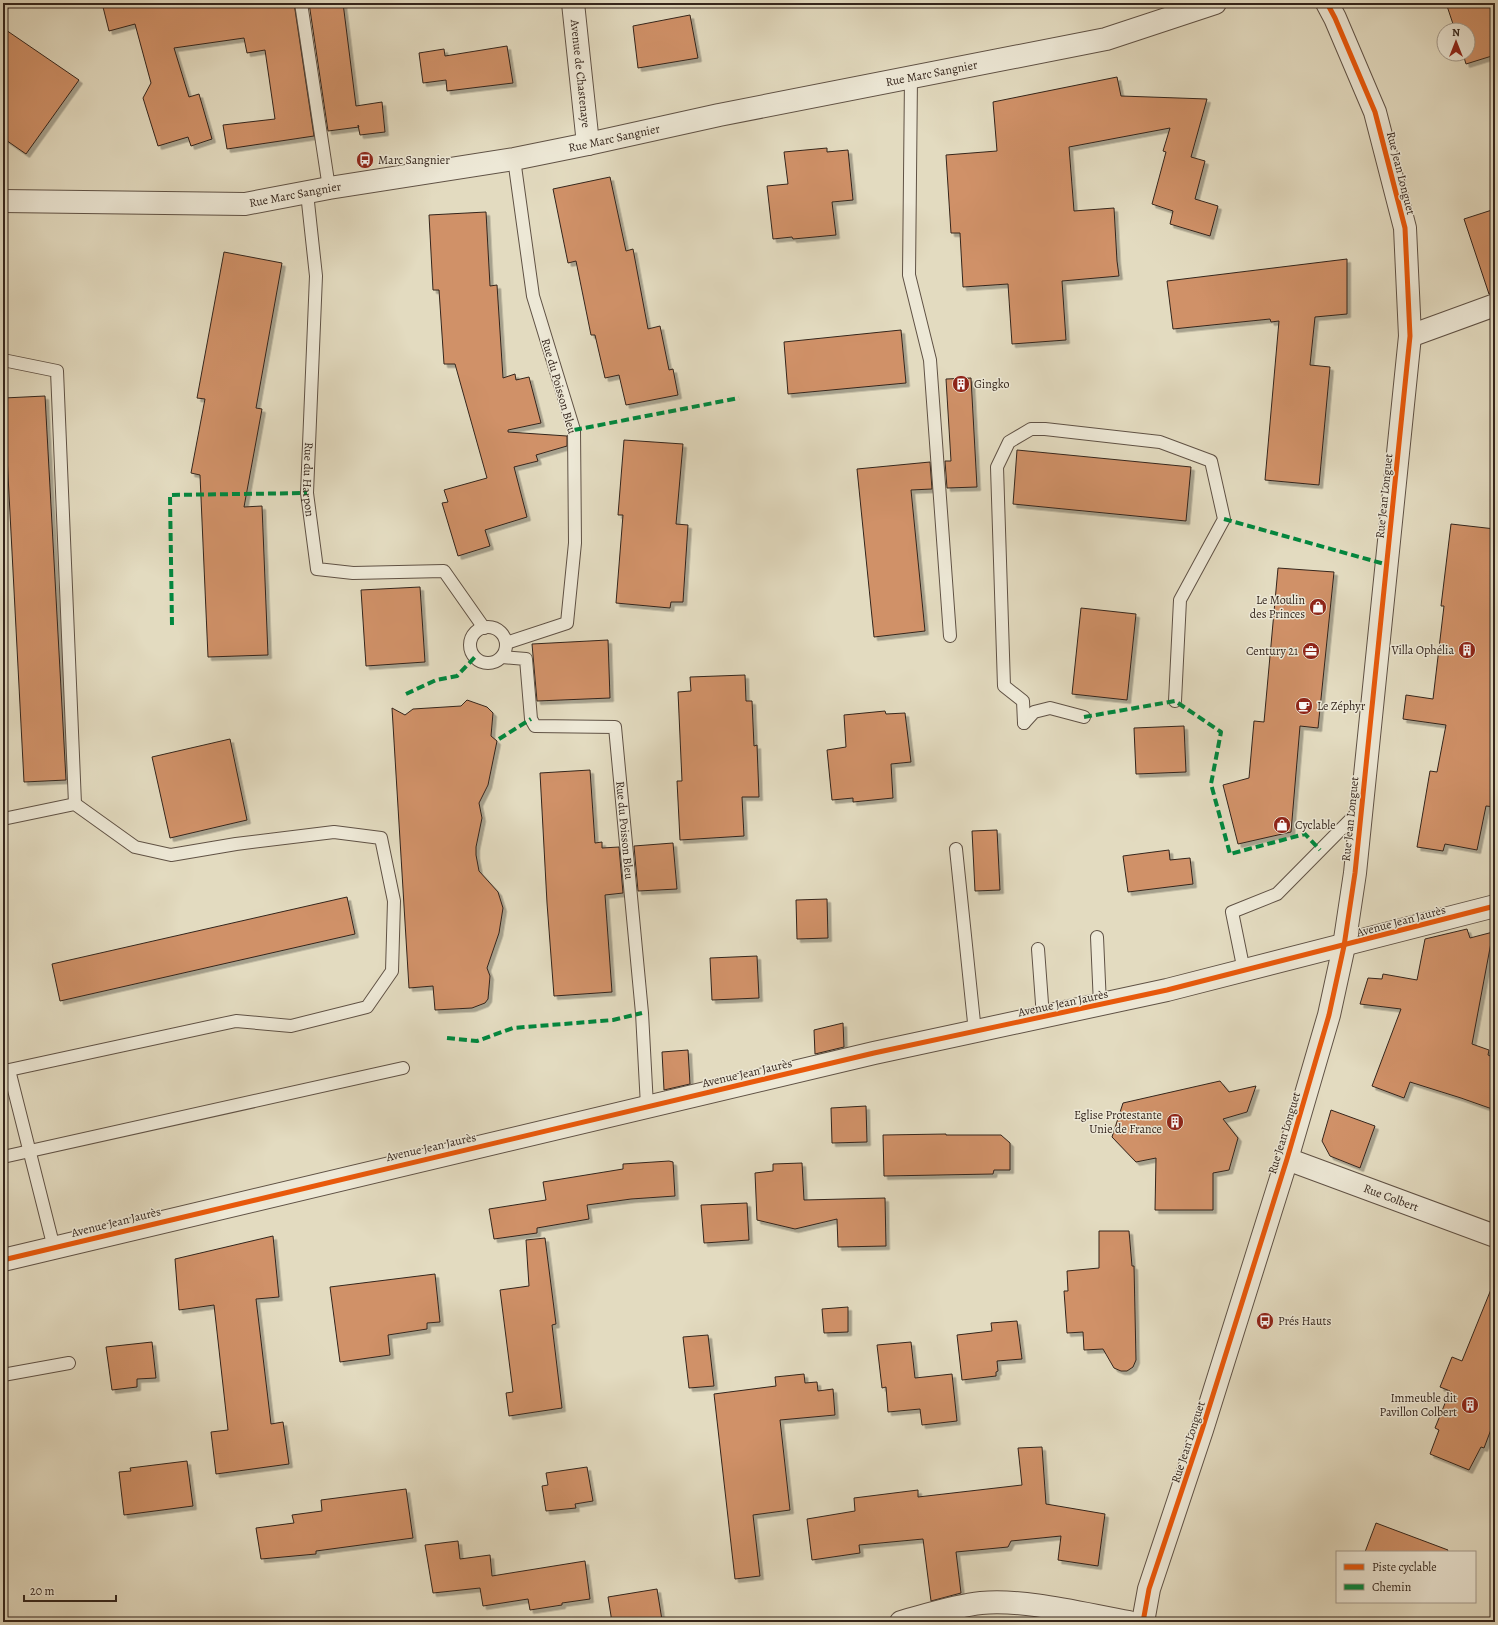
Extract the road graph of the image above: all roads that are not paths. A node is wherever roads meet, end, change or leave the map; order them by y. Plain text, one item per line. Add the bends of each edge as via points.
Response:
1 (301, 3) edge
2 (573, 3) edge
3 (1215, 3) edge
4 (1327, 3) edge
5 (911, 77) junction
6 (588, 144) junction
7 (514, 159) junction
8 (329, 188) junction
9 (307, 193) junction
10 (3, 200) edge
11 (1495, 305) edge
12 (1410, 336) junction
13 (3, 360) edge
14 (484, 628) junction
15 (950, 636) dead end
16 (506, 643) junction
17 (502, 657) junction
18 (1175, 701) dead end
19 (1084, 717) dead end
20 (75, 804) junction
21 (1362, 808) junction
22 (3, 819) edge
23 (956, 849) dead end
24 (1495, 906) edge
25 (1097, 937) dead end
26 (1344, 946) junction
27 (1038, 949) dead end
28 (1244, 971) junction
29 (1100, 1005) junction
30 (1043, 1018) junction
31 (975, 1032) junction
32 (403, 1068) dead end
33 (6, 1070) edge
34 (647, 1106) junction
35 (29, 1151) junction
36 (3, 1157) edge
37 (1287, 1159) junction
38 (1495, 1236) edge
39 (54, 1248) junction
40 (3, 1260) edge
41 (69, 1364) dead end
42 (3, 1375) edge
43 (901, 1622) edge
44 (1129, 1622) edge
45 (1143, 1622) edge

1 - 8 lane
2 - 6 street, Avenue de Chastenaye
3 - 5 street, Rue Marc Sangnier via 1106,39
4 - 12 street, Rue Jean Longuet via 1375,112 1405,228
5 - 6 street, Rue Marc Sangnier
5 - 15 lane via 909,275 930,360
6 - 7 street, Rue Marc Sangnier
7 - 8 street, Rue Marc Sangnier
7 - 16 lane, Rue du Poisson Bleu via 533,296 574,430 575,543 567,623
8 - 9 street, Rue Marc Sangnier
9 - 10 street, Rue Marc Sangnier via 245,204
9 - 14 lane, Rue du Harpon via 316,276 307,493 317,569 353,573 444,571
11 - 12 street
12 - 21 street, Rue Jean Longuet
13 - 20 lane via 58,371
14 - 16 lane via 499,631
14 - 17 lane via 472,638 471,650 475,657 481,662 489,663 496,662
16 - 17 lane
17 - 34 lane, Rue du Poisson Bleu via 526,659 531,719 535,726 615,727 642,1013
18 - 19 lane via 1180,600 1224,519 1211,461 1160,442 1031,429 1009,442 997,467 1004,686 1022,701 1024,723 1034,712 1050,708
20 - 22 lane
20 - 33 lane via 135,847 172,855 334,832 381,838 394,901 392,970 368,1007 290,1026 236,1020
21 - 26 street, Rue Jean Longuet
21 - 28 lane via 1277,894 1232,912
23 - 31 lane
24 - 26 street, Avenue Jean Jaurès
25 - 29 lane
26 - 28 street, Avenue Jean Jaurès
26 - 37 street, Rue Jean Longuet via 1329,1015
27 - 30 lane
28 - 29 street, Avenue Jean Jaurès
29 - 30 street, Avenue Jean Jaurès
30 - 31 street, Avenue Jean Jaurès
31 - 34 street, Avenue Jean Jaurès
32 - 35 lane
33 - 35 lane
34 - 39 street, Avenue Jean Jaurès
35 - 36 lane
35 - 39 lane
37 - 38 street, Rue Colbert
37 - 45 street, Rue Jean Longuet via 1149,1589
39 - 40 street, Avenue Jean Jaurès
41 - 42 lane
43 - 44 street via 942,1610 981,1603 1021,1603

